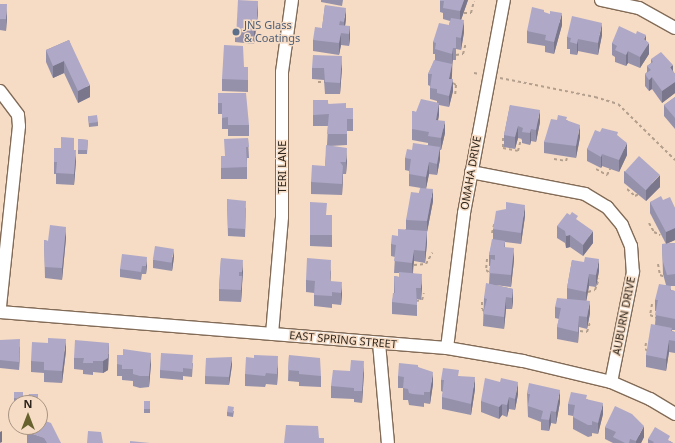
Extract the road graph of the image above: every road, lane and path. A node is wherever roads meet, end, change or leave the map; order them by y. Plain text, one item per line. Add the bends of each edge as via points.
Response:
1 (292, 0) edge
2 (504, 0) edge
3 (601, 0) edge
4 (474, 1) edge
5 (464, 13) edge
6 (675, 28) edge
7 (466, 43) dead end
8 (456, 56) edge
9 (474, 73) dead end
10 (480, 74) dead end
11 (496, 77) dead end
12 (318, 82) dead end
13 (325, 82) edge
14 (453, 83) edge
15 (0, 91) edge
16 (455, 97) dead end
17 (503, 138) edge
18 (522, 139) edge
19 (568, 158) dead end
20 (554, 159) dead end
21 (675, 160) edge
22 (596, 169) dead end
23 (610, 170) dead end
24 (471, 172) junction
25 (627, 189) dead end
26 (639, 194) edge
27 (498, 221) edge
28 (649, 223) dead end
29 (492, 233) edge
30 (660, 235) dead end
31 (432, 253) dead end
32 (487, 259) dead end
33 (658, 264) dead end
34 (414, 265) edge
35 (491, 274) edge
36 (665, 277) edge
37 (599, 279) dead end
38 (588, 292) edge
39 (424, 293) dead end
40 (416, 301) edge
41 (482, 302) dead end
42 (652, 304) dead end
43 (0, 308) edge
44 (0, 312) edge
45 (486, 312) edge
46 (657, 318) edge
47 (590, 322) dead end
48 (580, 330) edge
49 (272, 334) junction
50 (379, 343) junction
51 (646, 343) edge
52 (447, 348) junction
53 (650, 352) edge
54 (611, 382) junction
55 (675, 414) edge
56 (388, 443) edge

1 - 49 street, TERI LANE via 282,72 282,217
2 - 24 street, OMAHA DRIVE
3 - 6 street via 639,8
4 - 5 path via 471,13
7 - 8 path via 463,54
9 - 10 path
11 - 21 path via 618,104
12 - 13 path
14 - 16 path via 456,86
15 - 43 street via 18,115 19,126
17 - 18 path via 503,148 518,151
19 - 20 path via 566,161
22 - 23 path via 607,175
24 - 52 street, OMAHA DRIVE
24 - 54 street, AUBURN DRIVE via 585,194 607,207 622,225 631,246 633,272
25 - 26 path via 635,196
27 - 29 path via 493,223
28 - 30 path via 654,232
31 - 34 path via 426,264
32 - 35 path via 486,270
33 - 36 path via 660,275
37 - 38 path via 596,290
39 - 40 path via 422,300
41 - 45 path via 482,309
42 - 46 path via 650,315
44 - 49 street, EAST SPRING STREET
47 - 48 path via 587,332
49 - 50 street, EAST SPRING STREET
50 - 52 street, EAST SPRING STREET
50 - 56 street
51 - 53 path via 646,352
52 - 54 street, EAST SPRING STREET via 523,361
54 - 55 street, EAST SPRING STREET via 650,399

